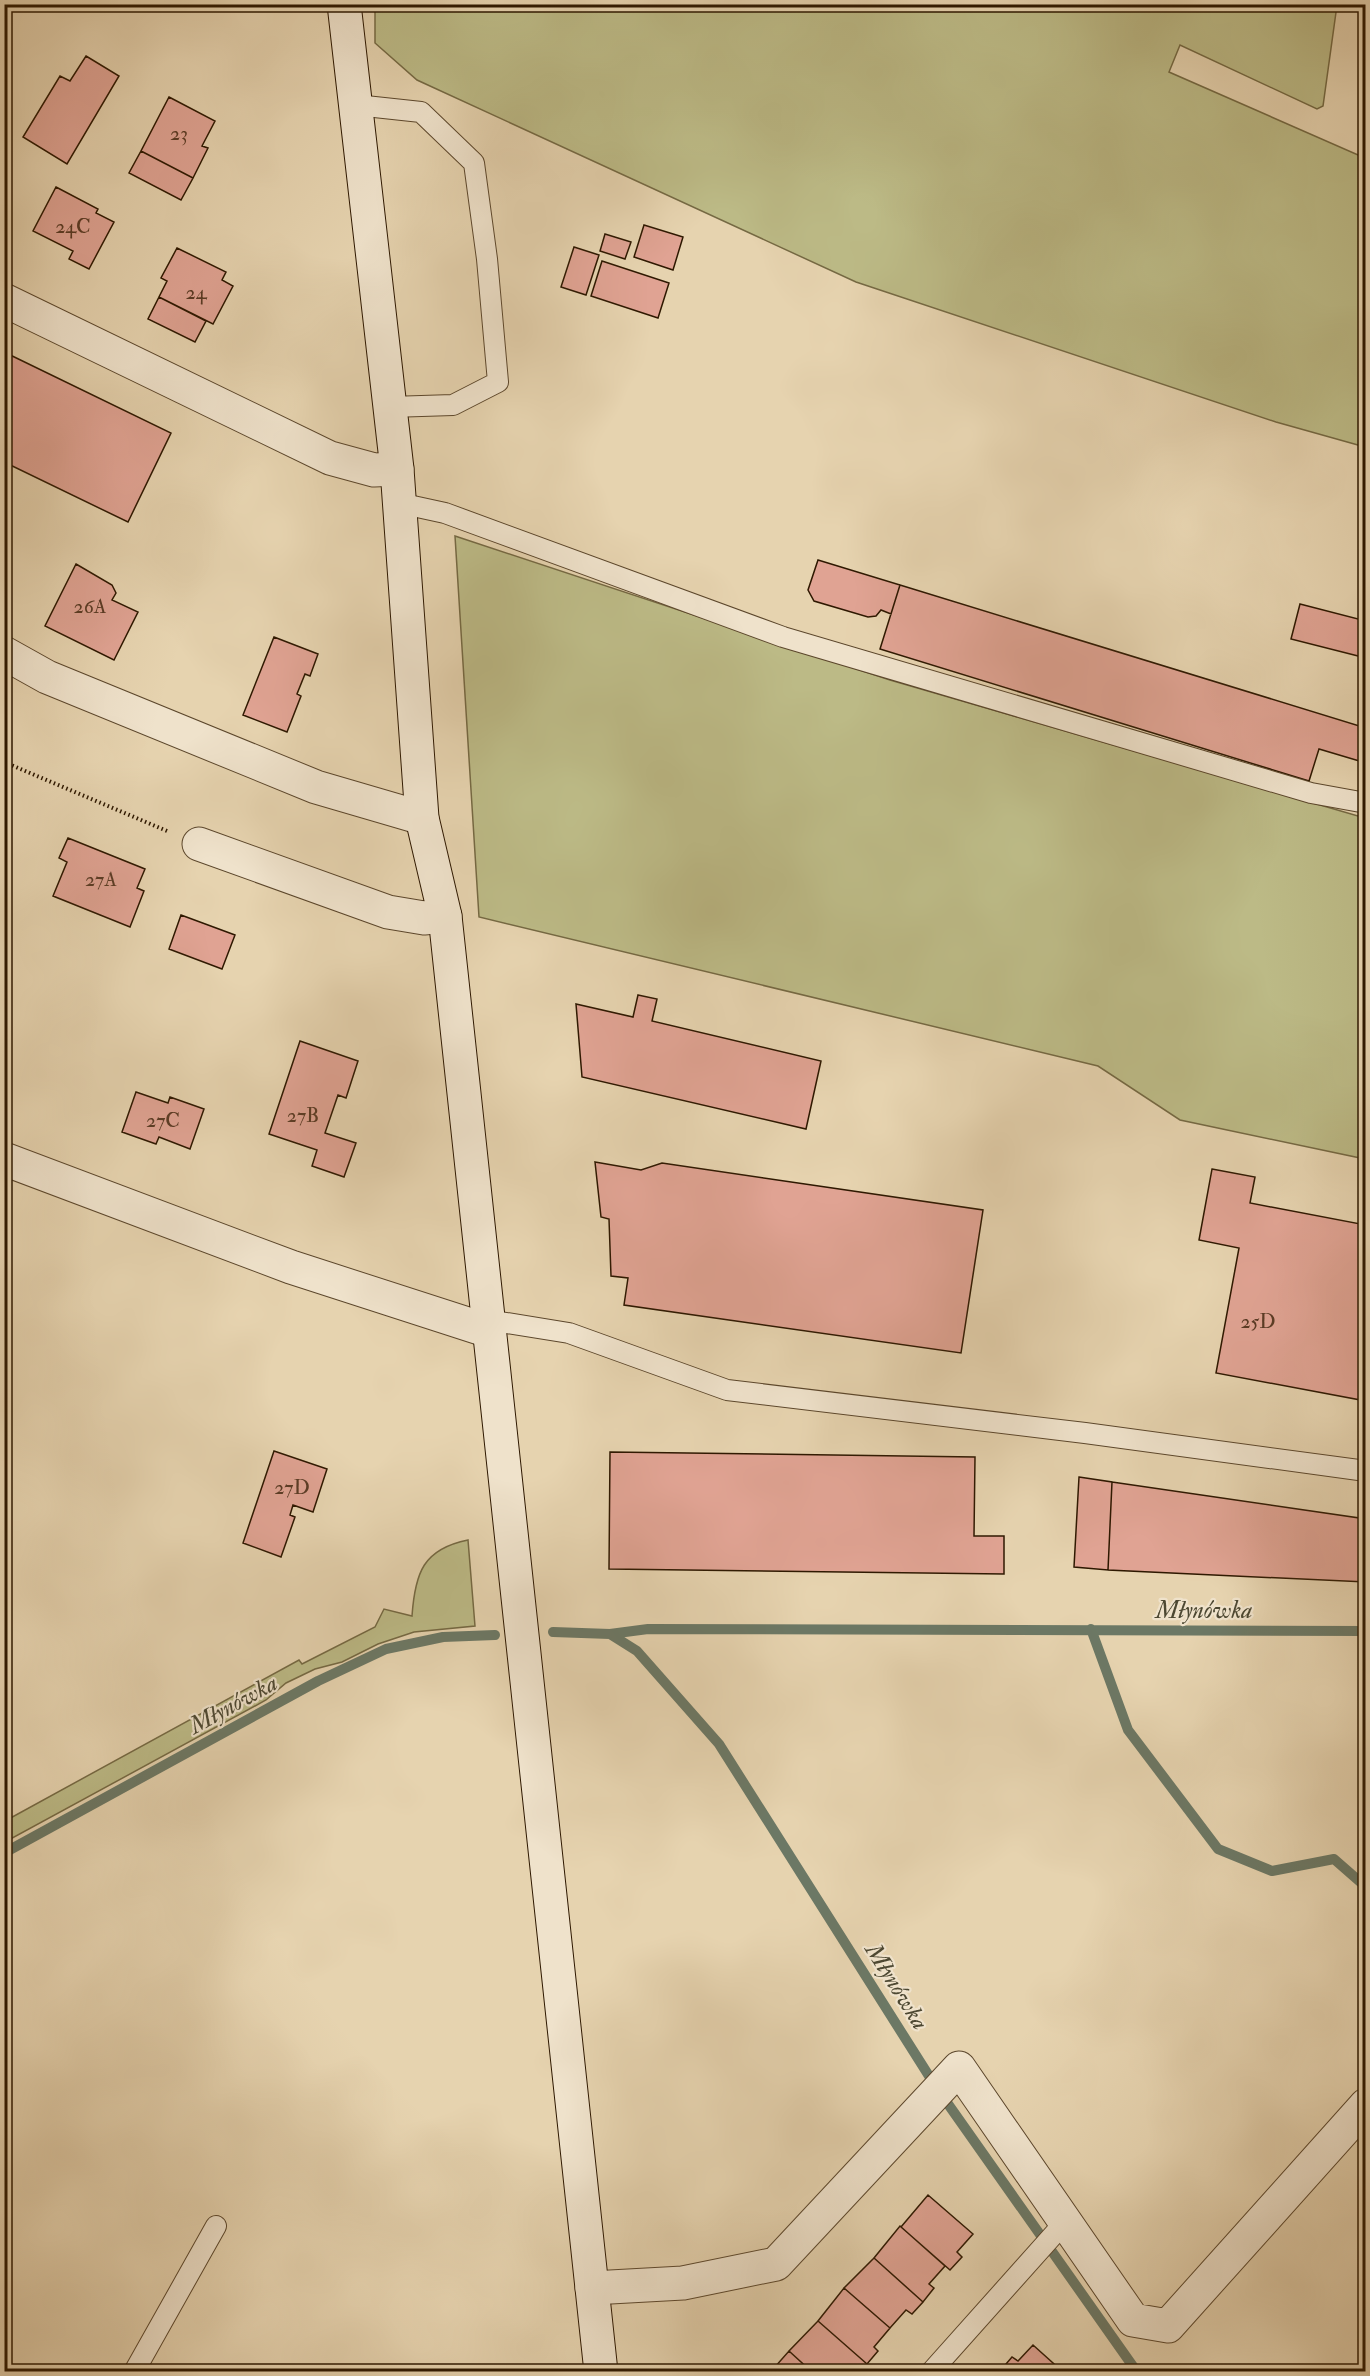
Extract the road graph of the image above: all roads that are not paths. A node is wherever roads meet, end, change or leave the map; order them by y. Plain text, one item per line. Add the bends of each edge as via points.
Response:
1 (344, 4) edge
2 (356, 105) junction
3 (4, 300) edge
4 (390, 407) junction
5 (397, 469) junction
6 (399, 503) junction
7 (4, 653) edge
8 (1365, 803) edge
9 (422, 818) junction
10 (199, 844) road end
11 (446, 916) junction
12 (4, 1159) edge
13 (488, 1326) junction
14 (1365, 1471) edge
15 (1365, 2105) edge
16 (1064, 2223) junction
17 (216, 2226) dead end
18 (592, 2288) junction
19 (134, 2372) edge
20 (602, 2372) edge
21 (931, 2372) edge

1 - 2 street
2 - 4 street
2 - 4 lane via 421,112 474,163 487,259 498,382 453,405
3 - 5 street via 330,458 374,470
4 - 5 street
5 - 6 street
6 - 8 lane via 445,513 783,637 1311,793
6 - 9 street
7 - 9 street via 47,677 316,787
9 - 11 street
10 - 11 street via 388,912 424,918
11 - 13 street
12 - 13 street via 291,1267
13 - 14 lane via 569,1333 727,1390
13 - 18 street
15 - 16 street via 1168,2326 1133,2320
16 - 18 street via 959,2068 776,2264 683,2283
16 - 21 lane
17 - 19 lane
18 - 20 street

